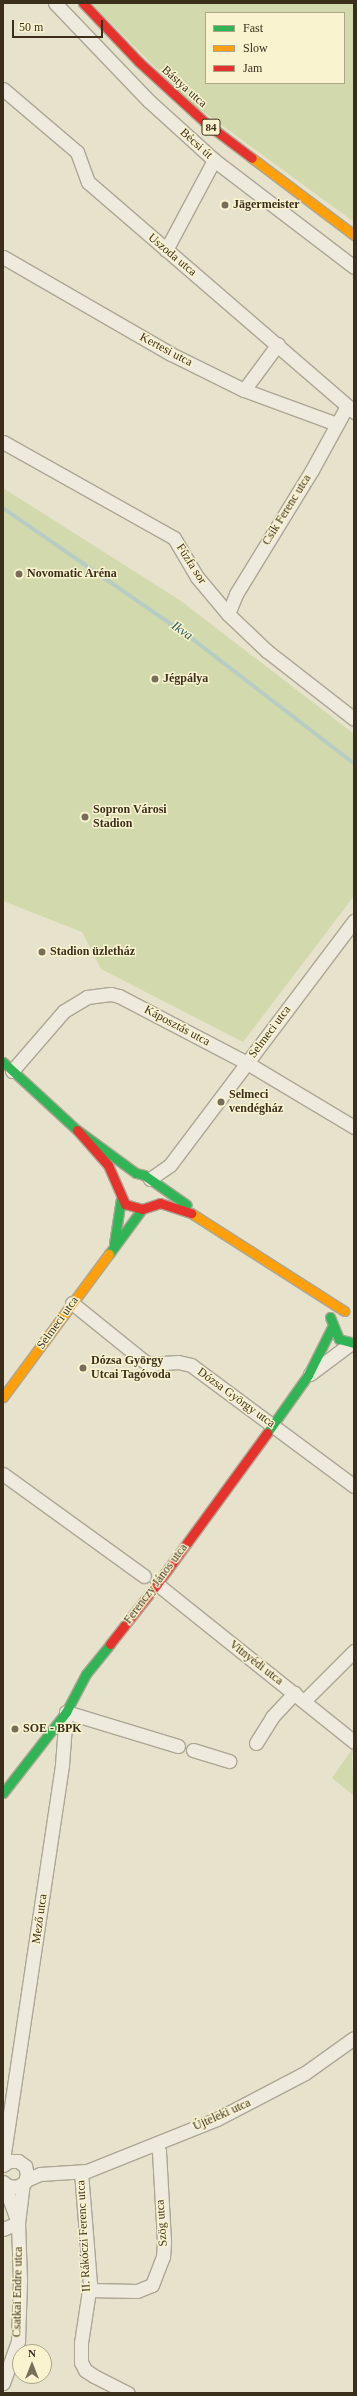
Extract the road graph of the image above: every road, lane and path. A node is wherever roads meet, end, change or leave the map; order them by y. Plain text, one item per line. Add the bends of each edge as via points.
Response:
1 (55, 3) edge
2 (83, 3) edge
3 (3, 90) edge
4 (214, 160) junction
5 (354, 235) edge
6 (166, 250) junction
7 (3, 258) edge
8 (354, 266) edge
9 (278, 344) junction
10 (244, 390) junction
11 (351, 409) edge
12 (337, 424) junction
13 (3, 442) edge
14 (228, 614) junction
15 (354, 719) edge
16 (354, 921) edge
17 (247, 1063) junction
18 (8, 1067) edge
19 (352, 1123) edge
20 (77, 1130) junction
21 (187, 1143) junction
22 (136, 1173) junction
23 (150, 1179) junction
24 (162, 1187) junction
25 (119, 1188) junction
26 (122, 1199) junction
27 (147, 1206) junction
28 (211, 1224) junction
29 (113, 1248) junction
30 (294, 1279) junction
31 (72, 1304) junction
32 (351, 1310) edge
33 (332, 1325) junction
34 (352, 1344) edge
35 (308, 1375) junction
36 (3, 1397) edge
37 (273, 1425) junction
38 (3, 1474) edge
39 (354, 1486) edge
40 (144, 1576) dead end
41 (157, 1584) junction
42 (354, 1651) edge
43 (299, 1697) junction
44 (66, 1712) junction
45 (354, 1742) edge
46 (256, 1743) dead end
47 (178, 1746) dead end
48 (193, 1750) dead end
49 (229, 1761) dead end
50 (3, 1793) edge
51 (354, 2038) edge
52 (5, 2130) edge
53 (155, 2144) junction
54 (9, 2159) edge
55 (81, 2172) junction
56 (25, 2182) junction
57 (3, 2183) edge
58 (18, 2223) junction
59 (3, 2229) edge
60 (89, 2290) junction
61 (3, 2383) edge
62 (128, 2393) edge

1 - 4 street, Bécsi út via 148,101
2 - 5 street, Bástya utca / 84 via 139,62 206,124
3 - 6 street, Uszoda utca via 77,152 88,182
4 - 6 street
4 - 8 street, Bécsi út
6 - 9 street, Uszoda utca
7 - 10 street, Kertesi utca via 171,354
9 - 10 street
9 - 11 street, Uszoda utca
10 - 12 street, Kertesi utca
11 - 12 street, Csík Ferenc utca
12 - 14 street, Csík Ferenc utca via 236,594
13 - 14 street, Fűzfa sor via 174,538 197,577
14 - 15 street, Fűzfa sor via 267,651
16 - 17 street, Selmeci utca
17 - 18 street, Káposztás utca via 119,996 103,994 87,997 64,1011
17 - 19 street, Káposztás utca
17 - 21 street, Selmeci utca
18 - 20 street
20 - 22 street
20 - 25 street via 108,1165
21 - 23 street, Selmeci utca via 170,1165
21 - 24 street, Selmeci utca
22 - 23 street
22 - 25 street via 127,1176
23 - 24 street
23 - 27 street via 153,1189
24 - 27 street, Selmeci utca
24 - 28 street
25 - 26 street
26 - 27 street via 129,1206
26 - 29 street, Selmeci utca
27 - 28 street via 172,1204
27 - 29 street, Selmeci utca
28 - 30 street
29 - 31 street, Selmeci utca
30 - 32 street
30 - 33 street via 320,1302
31 - 36 street, Selmeci utca
31 - 37 street, Dózsa György utca via 144,1361 150,1364 178,1362 191,1365
32 - 33 street, Ferenczy János utca via 338,1313
33 - 34 street via 340,1339
33 - 35 street, Ferenczy János utca
34 - 35 street, Ferenczy János utca
35 - 37 street, Ferenczy János utca
37 - 39 street, Dózsa György utca
37 - 41 street, Ferenczy János utca
38 - 40 street
41 - 43 street, Vitnyédi utca
41 - 44 street, Ferenczy János utca via 86,1674
42 - 43 street
43 - 45 street, Vitnyédi utca
43 - 46 street via 272,1717
44 - 47 street
44 - 50 street, Ferenczy János utca
44 - 52 street, Mező utca via 62,1765 33,1964
48 - 49 street
51 - 53 street, Újteleki utca via 305,2073 251,2103
52 - 54 street, Mező utca
53 - 55 street, Újteleki utca
53 - 60 street, Szög utca via 159,2151 164,2241 163,2257 152,2285 137,2290
54 - 55 street, Újteleki utca via 65,2172
54 - 56 street, Mező utca via 27,2171
55 - 56 street, Újteleki utca via 40,2174
55 - 60 street, II. Rákóczi Ferenc utca
56 - 57 street, Újteleki utca via 12,2188
56 - 58 street, Csatkai Endre utca
57 - 58 street, Csatkai Endre utca
58 - 59 street
58 - 61 street, Csatkai Endre utca via 18,2340
60 - 62 street, II. Rákóczi Ferenc utca via 81,2343 81,2362 85,2370 94,2376

